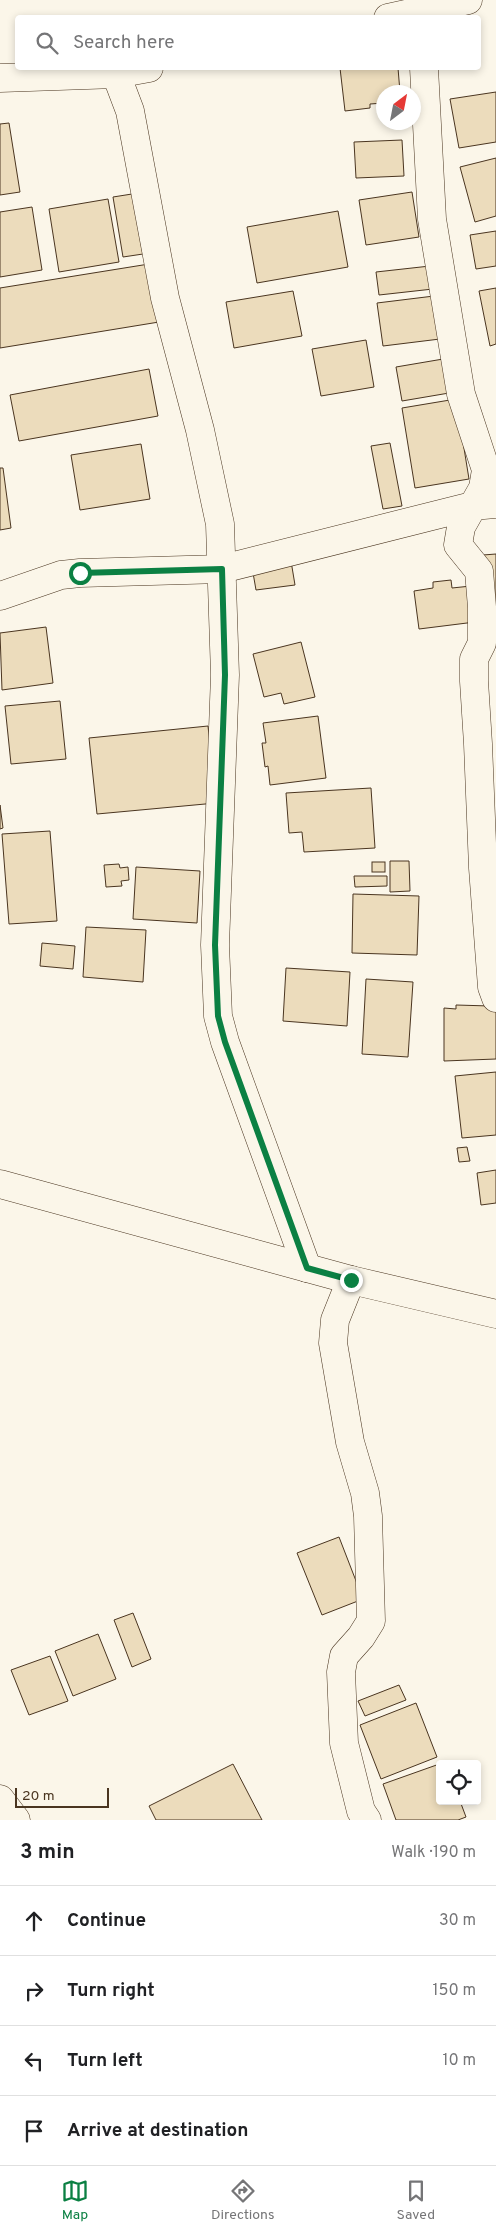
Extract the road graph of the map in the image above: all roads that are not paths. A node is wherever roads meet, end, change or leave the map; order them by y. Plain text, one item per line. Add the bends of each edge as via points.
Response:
1 (449, 8) edge
2 (407, 15) edge
3 (138, 70) edge
4 (424, 70) edge
5 (116, 74) junction
6 (0, 78) edge
7 (484, 505) edge
8 (222, 569) junction
9 (0, 596) edge
10 (496, 998) edge
11 (0, 1184) edge
12 (307, 1268) junction
13 (351, 1280) junction
14 (496, 1314) edge
15 (0, 1799) edge
16 (16, 1820) edge
17 (368, 1820) edge

1 - 2 street
3 - 5 street
4 - 7 street via 432,219 461,394 486,470
5 - 6 street
5 - 8 street via 130,111 165,298 212,483 220,524
7 - 8 street
7 - 10 street via 461,527 458,545 479,571 482,643 474,659 474,681 483,868 492,987
8 - 9 street via 61,575
8 - 12 street via 225,675 215,945 218,1016
11 - 12 street
12 - 13 street
13 - 14 street
13 - 17 street via 335,1320 333,1343 350,1442 365,1493 371,1621 344,1656 341,1681 344,1743 361,1811
15 - 16 street

